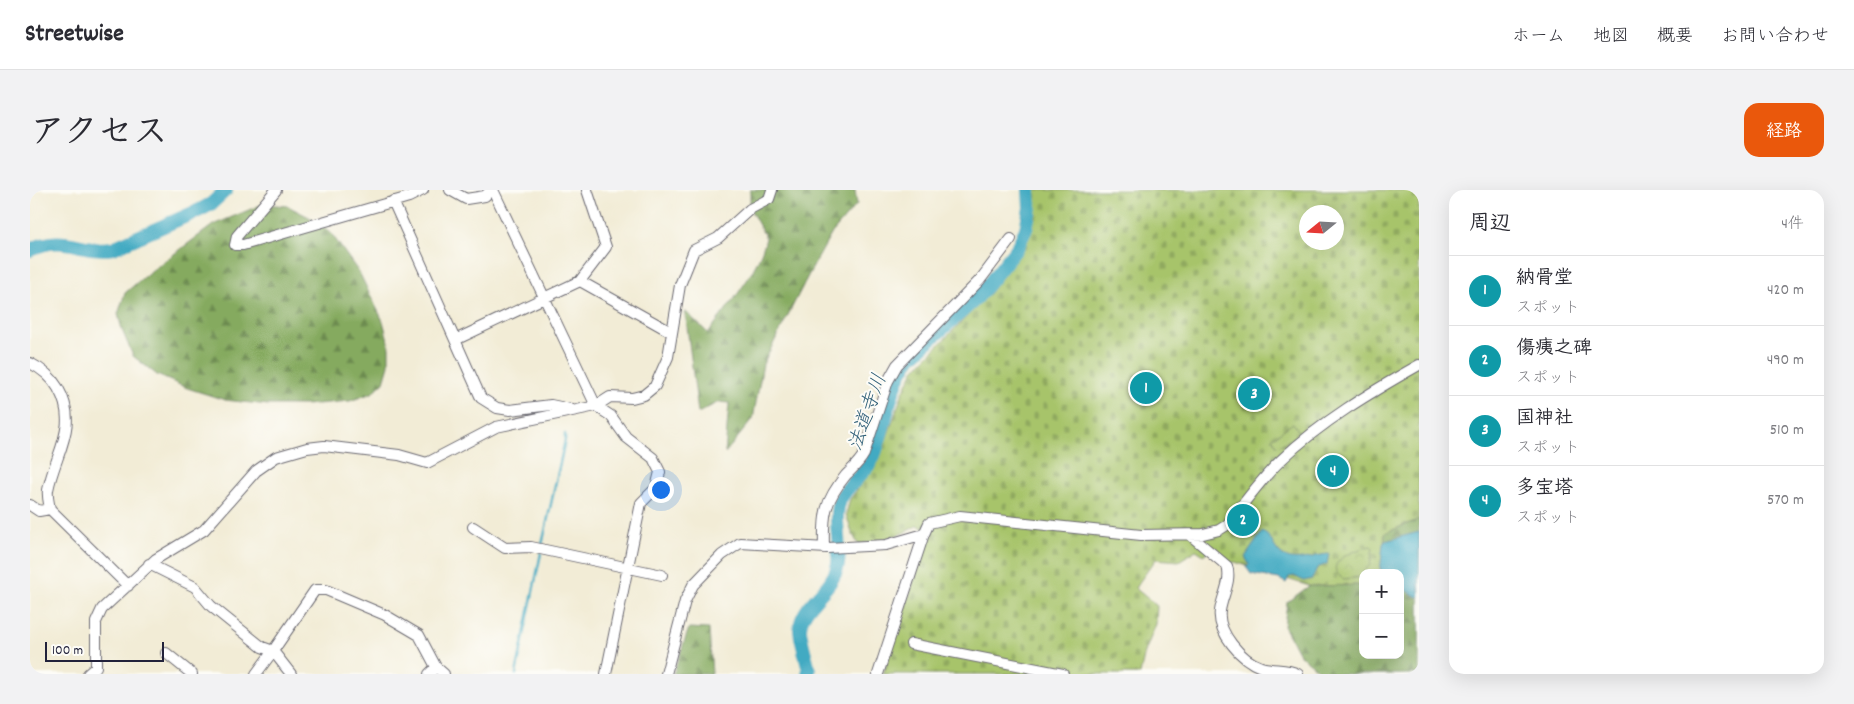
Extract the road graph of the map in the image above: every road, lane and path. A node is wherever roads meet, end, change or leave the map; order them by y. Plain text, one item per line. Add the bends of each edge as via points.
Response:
1 (276, 190) edge
2 (423, 190) edge
3 (450, 190) edge
4 (492, 190) edge
5 (587, 190) edge
6 (772, 190) edge
7 (393, 201) junction
8 (1011, 239) dead end
9 (580, 281) junction
10 (545, 298) junction
11 (671, 332) junction
12 (455, 340) junction
13 (30, 363) edge
14 (1419, 365) edge
15 (596, 406) junction
16 (576, 410) junction
17 (30, 504) edge
18 (50, 509) junction
19 (473, 527) dead end
20 (924, 534) junction
21 (1190, 535) junction
22 (826, 548) junction
23 (149, 564) junction
24 (628, 568) junction
25 (662, 575) dead end
26 (128, 586) junction
27 (911, 644) dead end
28 (273, 651) junction
29 (166, 653) dead end
30 (432, 670) edge
31 (88, 674) edge
32 (192, 674) edge
33 (256, 674) edge
34 (291, 674) edge
35 (444, 674) edge
36 (606, 674) edge
37 (666, 674) edge
38 (878, 674) edge
39 (1062, 674) edge
40 (1298, 674) edge

1 - 7 street via 237,236 235,245
2 - 7 street
3 - 4 street via 466,199 486,196
4 - 10 street
5 - 9 street via 606,247
6 - 11 street via 769,199 750,209 718,238 694,250 680,285
7 - 12 street
8 - 22 street via 980,280 896,365 864,454 828,502 823,521
9 - 10 street
9 - 11 street
10 - 12 street
10 - 15 street
11 - 15 street via 668,357 655,386 644,395 610,397
12 - 16 street via 481,398 497,408 551,406
13 - 18 street via 41,368 54,381 64,398 68,414 48,491
14 - 21 street via 1372,392 1306,438 1281,460 1227,525 1212,533
15 - 16 street
15 - 24 street via 611,416 626,437 652,458 660,472 656,488 641,503
16 - 23 street via 496,427 426,463 399,455 324,446 276,456 256,471 204,530
17 - 18 street via 39,511
18 - 26 street
19 - 24 street via 505,548 531,547
20 - 21 street via 929,523 960,516 1141,535
20 - 22 street via 886,545
20 - 38 street
21 - 40 street via 1227,566 1228,581 1220,615 1224,632 1236,650 1260,666
22 - 37 street via 740,543 722,555 693,584 685,601
23 - 26 street
23 - 28 street via 195,586 211,606 262,647
24 - 25 street
24 - 36 street
26 - 31 street via 102,609 96,622 96,668
27 - 39 street
28 - 30 street via 315,590 326,590 385,615 419,634
28 - 33 street
28 - 34 street
29 - 32 street
30 - 35 street

